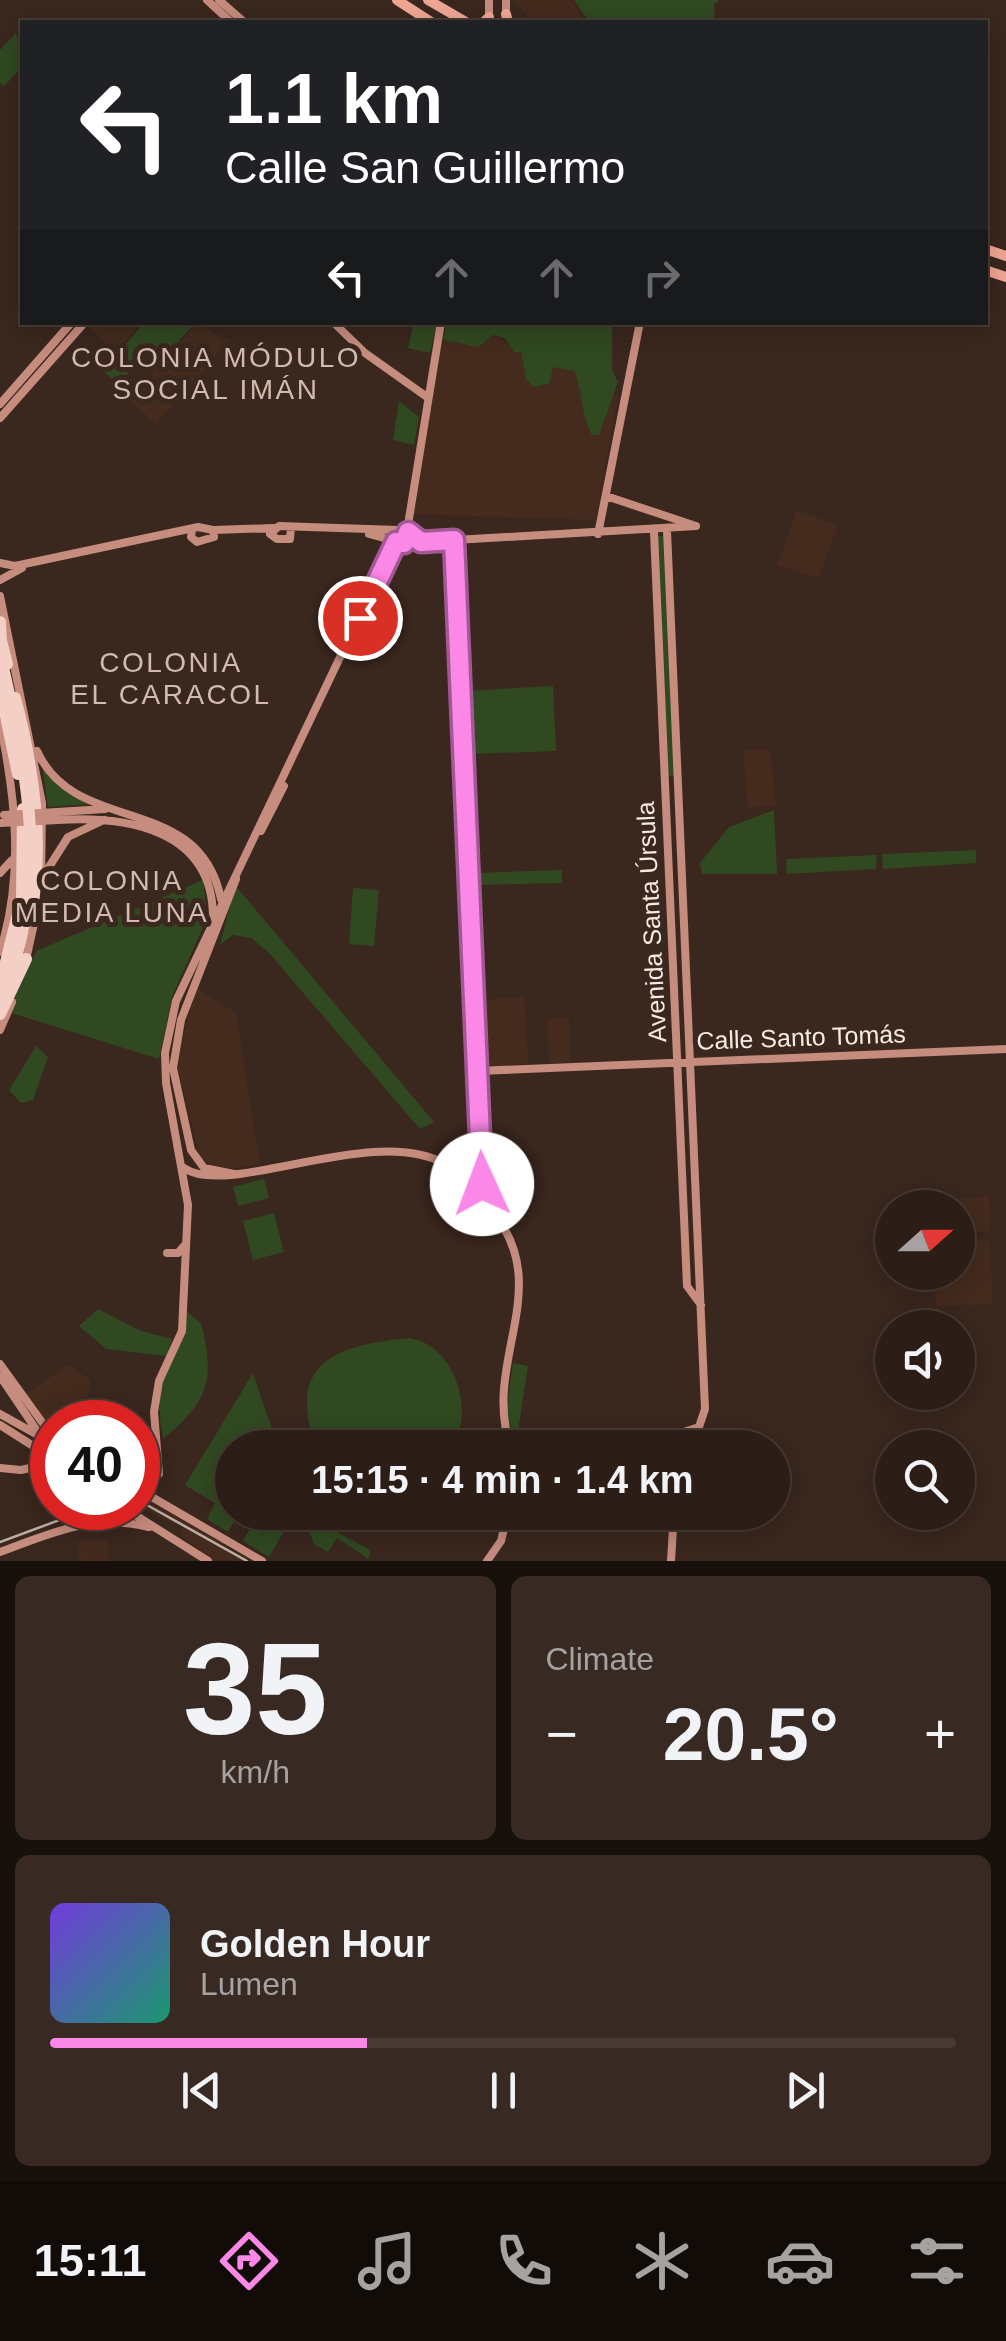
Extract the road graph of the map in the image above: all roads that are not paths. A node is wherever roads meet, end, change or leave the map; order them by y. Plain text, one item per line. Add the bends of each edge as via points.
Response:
1 (207, 0) edge
2 (219, 0) edge
3 (397, 0) edge
4 (428, 0) edge
5 (506, 0) edge
6 (235, 20) edge
7 (235, 20) edge
8 (425, 20) edge
9 (463, 20) edge
10 (507, 20) edge
11 (69, 325) edge
12 (82, 325) edge
13 (336, 325) edge
14 (440, 325) edge
15 (639, 325) edge
16 (427, 398) junction
17 (0, 404) edge
18 (0, 418) edge
19 (606, 496) junction
20 (291, 527) junction
21 (403, 531) junction
22 (667, 531) junction
23 (654, 532) junction
24 (273, 533) junction
25 (598, 534) junction
26 (193, 535) junction
27 (212, 535) junction
28 (290, 539) junction
29 (454, 540) junction
30 (421, 542) junction
31 (399, 543) junction
32 (3, 570) edge
33 (0, 596) edge
34 (0, 622) edge
35 (1, 640) edge
36 (0, 654) edge
37 (0, 674) edge
38 (0, 688) edge
39 (0, 723) edge
40 (33, 742) junction
41 (111, 813) junction
42 (1, 819) edge
43 (176, 839) junction
44 (38, 841) junction
45 (20, 847) junction
46 (0, 873) edge
47 (213, 873) junction
48 (232, 878) junction
49 (42, 879) junction
50 (221, 898) junction
51 (37, 910) junction
52 (217, 918) junction
53 (5, 922) edge
54 (0, 952) edge
55 (26, 959) junction
56 (0, 986) edge
57 (0, 994) edge
58 (0, 1005) edge
59 (0, 1014) edge
60 (0, 1030) edge
61 (1006, 1048) edge
62 (677, 1062) junction
63 (690, 1062) junction
64 (477, 1071) junction
65 (173, 1098) junction
66 (184, 1168) junction
67 (234, 1174) junction
68 (483, 1200) junction
69 (185, 1246) junction
70 (167, 1253) dead end
71 (701, 1304) junction
72 (0, 1364) edge
73 (0, 1376) edge
74 (156, 1400) edge
75 (30, 1410) edge
76 (0, 1414) edge
77 (28, 1417) joint
78 (0, 1426) edge
79 (20, 1426) junction
80 (30, 1430) edge
81 (507, 1430) edge
82 (693, 1430) edge
83 (30, 1446) edge
84 (30, 1467) edge
85 (0, 1468) edge
86 (160, 1500) edge
87 (61, 1530) edge
88 (154, 1530) edge
89 (504, 1530) edge
90 (673, 1530) edge
91 (0, 1552) edge
92 (208, 1561) edge
93 (262, 1561) edge
94 (487, 1561) edge
95 (671, 1561) edge

1 - 6 street
2 - 7 street
3 - 8 main road
4 - 9 main road
5 - 10 street
11 - 17 street
12 - 18 street
13 - 16 street
14 - 16 street
15 - 19 street
16 - 21 street
19 - 22 street via 696,526
19 - 25 street
20 - 21 street
20 - 24 street
20 - 28 street
21 - 30 street
21 - 31 street
22 - 23 street
22 - 63 street, Avenida Santa Úrsula
23 - 25 street
23 - 62 street, Avenida Santa Úrsula
24 - 27 street
24 - 28 street
25 - 29 street
26 - 27 street
26 - 27 street
26 - 32 street
28 - 31 street via 378,534
29 - 30 street
29 - 64 street
30 - 31 street
31 - 48 street
31 - 52 street
33 - 40 street
34 - 35 highway
35 - 44 highway via 28,748
36 - 58 highway, bridge via 33,840 25,926
37 - 57 highway, bridge via 23,777 28,840 18,940
38 - 45 highway via 19,776
39 - 45 street
40 - 41 street via 54,779
40 - 49 street
41 - 42 street, bridge
41 - 43 street
41 - 49 street via 68,838
43 - 47 street via 200,852
43 - 52 street via 206,876
44 - 51 highway
44 - 59 highway via 26,940
45 - 46 street
45 - 53 highway
45 - 56 highway via 18,919
47 - 48 street
47 - 50 street
48 - 50 street
49 - 51 street
50 - 52 street
51 - 55 street
52 - 65 street via 176,1001 165,1053
53 - 54 street
55 - 59 highway
55 - 60 street
61 - 63 street, Calle Santo Tomás
62 - 63 street, Calle Santo Tomás
62 - 64 street, Calle Santo Tomás
62 - 71 street, Avenida Santa Úrsula via 687,1286
63 - 71 street, Avenida Santa Úrsula
64 - 68 street
65 - 66 street
65 - 67 street via 204,1168
66 - 67 street via 208,1178
66 - 69 street
67 - 68 street via 338,1155 411,1154 444,1163
68 - 81 street via 510,1239 522,1276 500,1400
69 - 70 street
69 - 74 street via 178,1345
71 - 82 street, Avenida Santa Úrsula via 705,1409
72 - 75 street
73 - 77 street
76 - 79 street
77 - 79 street via 27,1426
78 - 83 street
79 - 80 street
84 - 85 street
86 - 93 street
87 - 91 street
88 - 92 street
89 - 94 street
90 - 95 street

